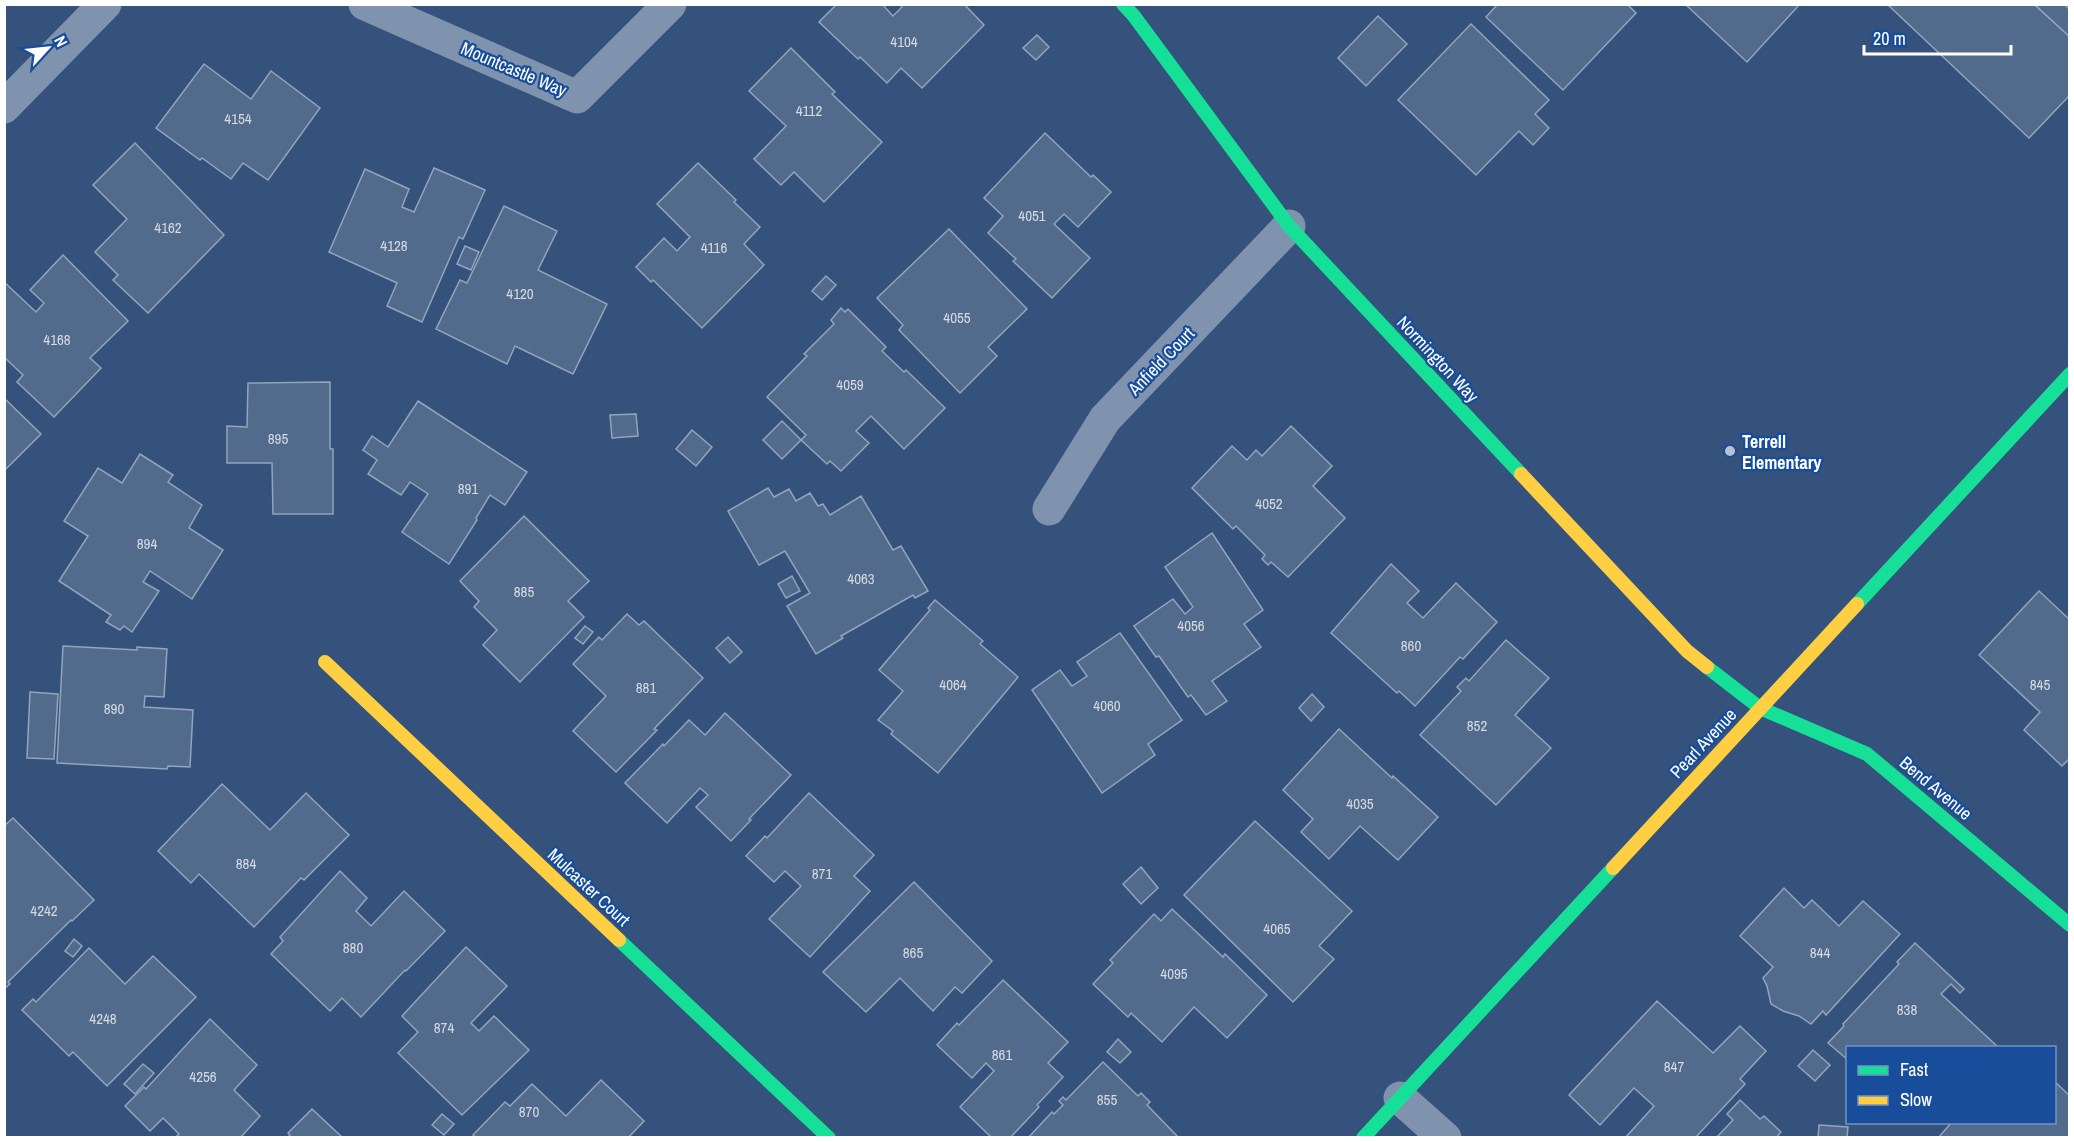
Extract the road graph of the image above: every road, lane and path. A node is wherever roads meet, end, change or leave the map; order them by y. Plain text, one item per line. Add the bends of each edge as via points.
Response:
1 (105, 4) edge
2 (365, 4) edge
3 (670, 4) edge
4 (1123, 4) edge
5 (4, 107) edge
6 (1289, 226) junction
7 (2070, 374) edge
8 (1049, 509) dead end
9 (324, 662) dead end
10 (1760, 708) junction
11 (2070, 925) edge
12 (1400, 1098) junction
13 (829, 1137) edge
14 (1363, 1137) edge
15 (1445, 1137) edge

1 - 5 street
2 - 3 street, Mountcastle Way via 577,97
4 - 6 street, Normington Way
6 - 8 street, Anfield Court via 1106,419
6 - 10 street, Normington Way via 1687,651
7 - 10 street, Pearl Avenue
9 - 13 street, Mulcaster Court
10 - 11 street, Bend Avenue via 1867,754
10 - 12 street, Pearl Avenue
12 - 14 street, Pearl Avenue
12 - 15 street

